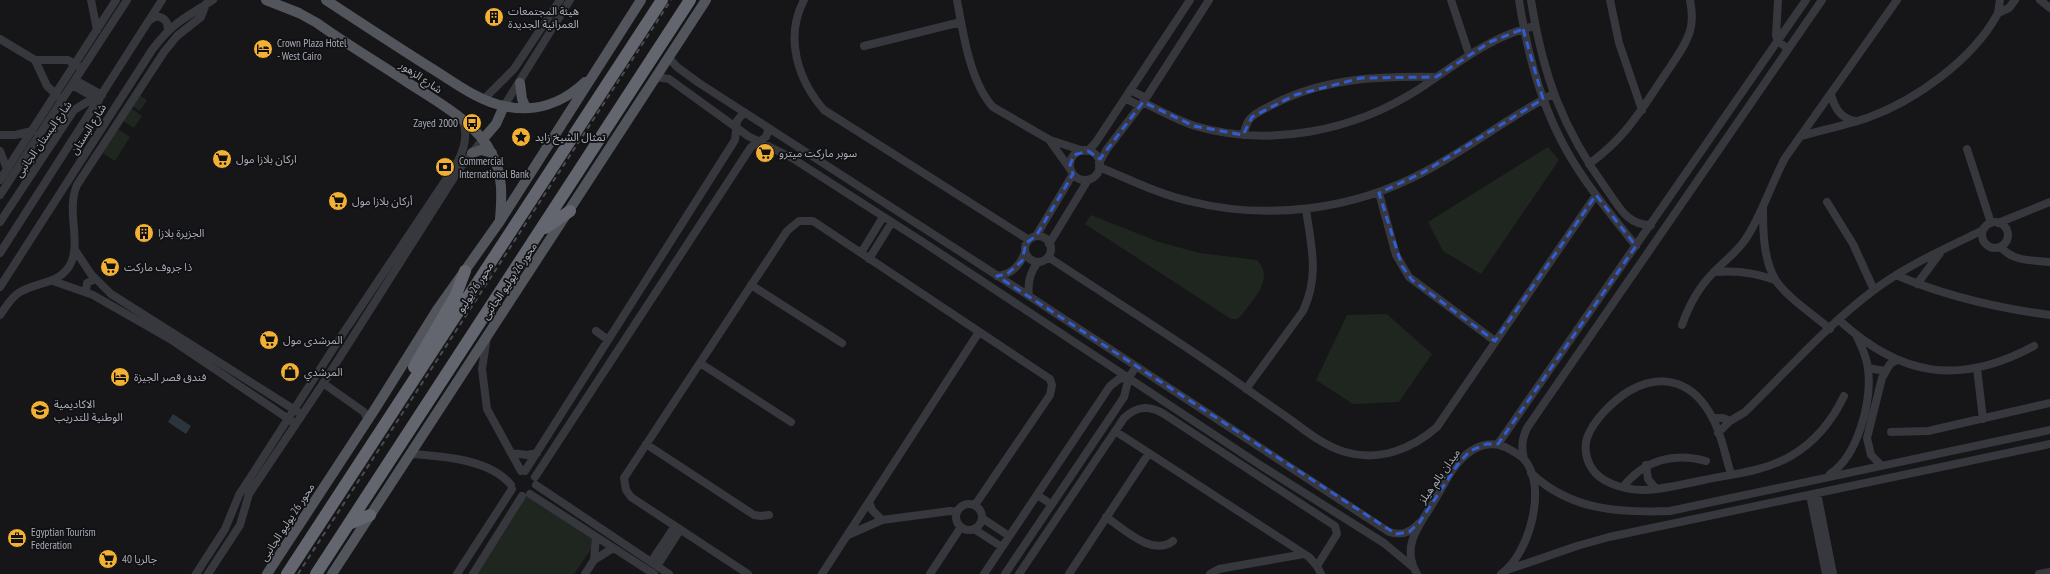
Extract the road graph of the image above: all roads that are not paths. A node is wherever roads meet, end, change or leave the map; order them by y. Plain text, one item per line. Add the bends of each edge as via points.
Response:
1 (91, 0) edge
2 (116, 0) edge
3 (127, 0) edge
4 (162, 0) edge
5 (266, 0) edge
6 (326, 0) edge
7 (560, 0) edge
8 (570, 0) edge
9 (641, 0) edge
10 (662, 0) edge
11 (690, 0) edge
12 (706, 0) edge
13 (804, 0) edge
14 (957, 0) edge
15 (1190, 0) edge
16 (1208, 0) edge
17 (1451, 0) edge
18 (1519, 0) edge
19 (1531, 0) edge
20 (1610, 0) edge
21 (1690, 0) edge
22 (1778, 0) edge
23 (1806, 0) edge
24 (1822, 0) edge
25 (1897, 0) edge
26 (2000, 0) edge
27 (2015, 0) edge
28 (2040, 0) edge
29 (209, 2) edge
30 (2050, 8) edge
31 (1797, 13) junction
32 (1998, 13) junction
33 (150, 20) junction
34 (1808, 20) junction
35 (545, 22) junction
36 (961, 22) junction
37 (1535, 26) junction
38 (554, 27) junction
39 (1523, 29) junction
40 (97, 30) junction
41 (168, 30) junction
42 (0, 39) edge
43 (1778, 41) junction
44 (864, 46) dead end
45 (1788, 49) junction
46 (1469, 54) junction
47 (669, 58) junction
48 (36, 60) junction
49 (75, 64) junction
50 (677, 67) junction
51 (82, 68) junction
52 (596, 72) junction
53 (1436, 77) junction
54 (656, 78) junction
55 (669, 79) junction
56 (73, 82) junction
57 (520, 83) junction
58 (1130, 90) junction
59 (1553, 94) junction
60 (1831, 95) junction
61 (59, 96) junction
62 (1125, 98) junction
63 (100, 99) junction
64 (484, 99) junction
65 (1543, 99) junction
66 (1143, 102) junction
67 (504, 106) junction
68 (526, 108) junction
69 (1642, 110) junction
70 (744, 112) junction
71 (463, 121) junction
72 (1855, 121) junction
73 (737, 128) junction
74 (769, 128) junction
75 (32, 131) junction
76 (0, 135) edge
77 (1243, 135) junction
78 (1802, 136) junction
79 (483, 139) junction
80 (1050, 140) junction
81 (760, 141) junction
82 (1967, 149) dead end
83 (1086, 151) junction
84 (0, 152) edge
85 (472, 153) junction
86 (492, 153) junction
87 (1589, 164) junction
88 (1099, 165) junction
89 (7, 169) junction
90 (1072, 172) junction
91 (0, 180) edge
92 (69, 180) junction
93 (1088, 180) junction
94 (77, 185) junction
95 (1380, 193) junction
96 (0, 195) edge
97 (1596, 195) junction
98 (1763, 202) junction
99 (1827, 202) dead end
100 (2050, 202) edge
101 (1618, 205) junction
102 (1306, 209) junction
103 (570, 211) junction
104 (1609, 213) junction
105 (883, 217) junction
106 (500, 221) junction
107 (0, 222) edge
108 (892, 222) junction
109 (1994, 223) junction
110 (1652, 225) junction
111 (1983, 230) junction
112 (539, 232) junction
113 (1033, 238) junction
114 (1049, 244) junction
115 (1636, 246) junction
116 (2001, 247) junction
117 (75, 250) junction
118 (1025, 252) junction
119 (1941, 252) junction
120 (0, 253) edge
121 (861, 253) junction
122 (1048, 257) junction
123 (869, 259) junction
124 (1038, 262) junction
125 (2050, 262) edge
126 (465, 271) junction
127 (1714, 272) junction
128 (1896, 275) junction
129 (997, 276) junction
130 (95, 279) junction
131 (1775, 280) junction
132 (53, 281) junction
133 (1917, 284) junction
134 (751, 285) junction
135 (0, 287) edge
136 (1874, 290) junction
137 (86, 292) junction
138 (1029, 296) junction
139 (0, 315) edge
140 (2050, 315) edge
141 (1839, 320) junction
142 (1682, 325) dead end
143 (1830, 329) junction
144 (345, 331) junction
145 (596, 331) dead end
146 (979, 332) junction
147 (487, 335) junction
148 (354, 336) junction
149 (1857, 336) junction
150 (608, 340) junction
151 (1495, 341) junction
152 (842, 343) dead end
153 (2034, 346) dead end
154 (1897, 360) junction
155 (209, 361) junction
156 (700, 363) junction
157 (1136, 366) junction
158 (1868, 368) junction
159 (1977, 368) junction
160 (1885, 371) junction
161 (1129, 377) junction
162 (325, 381) junction
163 (1246, 389) junction
164 (1844, 396) dead end
165 (276, 398) junction
166 (2050, 403) edge
167 (271, 407) junction
168 (375, 409) junction
169 (295, 410) junction
170 (302, 414) junction
171 (392, 414) junction
172 (1713, 418) junction
173 (288, 419) junction
174 (1983, 419) junction
175 (368, 420) junction
176 (1862, 420) junction
177 (1730, 421) junction
178 (791, 422) dead end
179 (1871, 422) junction
180 (296, 424) junction
181 (1859, 430) junction
182 (2050, 430) edge
183 (1115, 431) junction
184 (1868, 432) junction
185 (1891, 432) dead end
186 (1718, 433) junction
187 (646, 444) junction
188 (1498, 444) junction
189 (2050, 444) edge
190 (1854, 445) junction
191 (1868, 449) junction
192 (512, 453) junction
193 (537, 453) junction
194 (1149, 453) junction
195 (410, 454) junction
196 (1914, 458) junction
197 (1524, 459) junction
198 (1706, 461) dead end
199 (1646, 465) junction
200 (1880, 465) junction
201 (523, 471) junction
202 (1916, 472) junction
203 (1531, 473) junction
204 (1731, 474) junction
205 (1827, 477) junction
206 (535, 481) junction
207 (511, 487) junction
208 (1623, 487) junction
209 (1656, 489) junction
210 (530, 494) junction
211 (1813, 494) junction
212 (1037, 495) junction
213 (522, 496) junction
214 (556, 498) junction
215 (869, 502) junction
216 (1051, 504) junction
217 (975, 505) junction
218 (549, 506) junction
219 (957, 512) junction
220 (370, 515) junction
221 (769, 516) dead end
222 (1106, 517) junction
223 (982, 518) junction
224 (882, 520) junction
225 (1419, 523) junction
226 (349, 524) junction
227 (961, 526) junction
228 (678, 528) junction
229 (974, 529) junction
230 (1006, 534) junction
231 (596, 537) junction
232 (846, 537) junction
233 (1173, 541) dead end
234 (998, 545) junction
235 (613, 548) junction
236 (1304, 554) junction
237 (594, 560) junction
238 (1317, 566) junction
239 (654, 568) edge
240 (1415, 571) edge
241 (1504, 572) edge
242 (2050, 572) edge
243 (196, 574) edge
244 (208, 574) edge
245 (267, 574) edge
246 (287, 574) edge
247 (316, 574) edge
248 (332, 574) edge
249 (457, 574) edge
250 (473, 574) edge
251 (585, 574) edge
252 (669, 574) edge
253 (748, 574) edge
254 (822, 574) edge
255 (930, 574) edge
256 (984, 574) edge
257 (1005, 574) edge
258 (1019, 574) edge
259 (1069, 574) edge
260 (1210, 574) edge
261 (1321, 574) edge
262 (1826, 574) edge
263 (1833, 574) edge
264 (2039, 574) edge

1 - 40 street
2 - 40 street
3 - 51 street
4 - 33 street, شارع البستان
5 - 71 main road, شارع الزهور via 317,23
6 - 64 main road, شارع الزهور
7 - 35 street
8 - 38 street
9 - 52 main road, محور 26 يوليو الجانبى
10 - 171 highway, محور 26 يوليو
11 - 112 highway
12 - 47 main road, محور 26 يوليو الجانبى
13 - 113 street via 797,21 796,59 811,95 824,110
14 - 36 street
15 - 58 street
16 - 66 street
17 - 46 street
18 - 39 street
19 - 37 street
20 - 69 street via 1619,43
21 - 69 street via 1692,16 1686,41
22 - 43 street via 1775,26
23 - 31 street
24 - 34 street
25 - 60 street
26 - 32 street
27 - 32 street via 2009,8
28 - 30 street
29 - 41 street, شارع البستان via 182,18
29 - 94 street via 200,16 177,36 164,52
31 - 34 street
31 - 43 street
32 - 72 street via 1973,46 1944,74 1887,109
33 - 41 street via 162,18 167,23
33 - 63 street, شارع البستان
34 - 45 street
35 - 38 street
35 - 64 street via 514,69
36 - 44 street
36 - 80 street via 980,90 987,100 993,107
37 - 39 street
37 - 59 street
38 - 57 street
39 - 46 street
39 - 65 street
40 - 49 street
41 - 92 street, شارع البستان via 152,50
42 - 48 street
43 - 45 street
43 - 110 street
45 - 197 street via 1527,428 1522,438
46 - 53 street
47 - 50 street
47 - 54 main road, محور 26 يوليو الجانبى
48 - 49 street via 64,60
48 - 61 street via 47,86
49 - 51 street
49 - 61 street
50 - 55 street via 670,72
50 - 70 street
51 - 56 street
52 - 68 main road, شارع الزهور via 572,94 542,107
52 - 106 main road, محور 26 يوليو الجانبى
53 - 77 street via 1388,106 1342,124 1295,134
53 - 77 street via 1360,78 1309,90 1277,102 1252,117 1247,122
54 - 55 street
54 - 103 main road, محور 26 يوليو الجانبى
55 - 73 street
56 - 61 street
56 - 63 street
57 - 67 street
57 - 68 main road
58 - 62 street
58 - 66 street
59 - 65 street
59 - 87 street via 1564,120
60 - 72 street via 1838,113
60 - 78 street
61 - 75 street
61 - 96 street
62 - 66 street
62 - 83 street
63 - 107 street, شارع البستان الجانبى via 87,102 74,110
63 - 120 street, شارع البستان
64 - 67 main road, شارع الزهور
65 - 95 street via 1436,166
65 - 97 street via 1568,152
66 - 77 street via 1194,126
66 - 88 street via 1107,149
67 - 68 main road, شارع الزهور
67 - 79 main road via 496,124
69 - 87 street via 1618,140
70 - 73 street via 737,121
70 - 74 street
71 - 79 main road, شارع الزهور
71 - 144 street via 466,135 460,158
72 - 78 street
73 - 81 street
73 - 150 street via 735,140
74 - 81 street via 766,137
74 - 129 street
75 - 76 street
75 - 89 street
78 - 98 street via 1785,158
79 - 85 street
79 - 86 main road, شارع الزهور
80 - 83 street
80 - 90 street
81 - 105 street via 792,158
81 - 206 street via 751,147
82 - 109 street
83 - 88 street via 1095,156
83 - 90 street via 1074,155 1071,160
84 - 89 street
85 - 86 main road via 481,150
85 - 148 street
86 - 106 main road, شارع الزهور via 502,186
87 - 101 street
88 - 93 street via 1096,175
88 - 102 street via 1164,194 1214,206 1240,210
89 - 91 street
90 - 93 street via 1080,179
90 - 113 street
92 - 94 street
92 - 135 street, شارع البستان
93 - 114 street
94 - 117 street via 73,204
95 - 102 street
95 - 151 street via 1396,254 1409,277
97 - 104 street
97 - 151 street
98 - 127 street via 1756,222 1744,241
98 - 131 street via 1766,249
99 - 136 street via 1853,244
100 - 109 street
101 - 104 street
101 - 110 street via 1635,224
102 - 163 street via 1314,260 1312,286 1308,298 1303,311
103 - 112 highway
103 - 147 main road, محور 26 يوليو الجانبى
104 - 115 street
105 - 108 street
105 - 121 street
106 - 126 main road, محور 26 يوليو الجانبى
108 - 123 street
108 - 161 street
109 - 111 street
109 - 116 street via 2006,228 2008,235
110 - 115 street
111 - 116 street via 1982,237 1985,243 1991,248
111 - 119 street
112 - 226 highway
113 - 114 street via 1045,239
113 - 118 street via 1026,243
114 - 122 street
115 - 188 street
116 - 125 street via 2016,258
117 - 130 street
117 - 132 street via 66,272
118 - 124 street via 1030,259
118 - 129 street via 1022,261 1016,267 1007,274
119 - 128 street
119 - 133 street
121 - 123 street
121 - 134 street via 813,221 799,221 787,231
122 - 124 street
122 - 163 street
123 - 146 street
124 - 138 street via 1030,275 1027,287
126 - 168 main road, محور 26 يوليو الجانبى via 437,310
126 - 171 highway via 452,303 399,393
127 - 131 street via 1735,270
127 - 142 street via 1694,296
128 - 133 street
128 - 136 street
129 - 138 street
130 - 137 street via 87,283
130 - 155 street via 111,294
131 - 143 street
132 - 137 street
132 - 139 street via 29,287 18,293
133 - 140 street via 1999,308
134 - 152 street
134 - 156 street
136 - 141 street
137 - 155 street
138 - 157 street
141 - 143 street
141 - 149 street
143 - 177 street via 1745,412
144 - 148 street
144 - 169 street
145 - 150 street
146 - 215 street
146 - 217 street via 1047,377 1052,388
147 - 192 street via 482,369 487,409
147 - 195 main road, محور 26 يوليو الجانبى
148 - 162 street
149 - 154 street via 1883,354
149 - 158 street
150 - 193 street
151 - 163 street via 1437,427 1410,446 1390,453 1362,455 1331,447
153 - 159 street via 2006,360
154 - 159 street via 1918,367 1945,371
154 - 160 street
155 - 165 street
155 - 167 street
156 - 178 street
156 - 187 street
157 - 161 street
157 - 225 street via 1389,532 1402,534 1415,528
158 - 160 street
158 - 176 street via 1868,389
159 - 174 street
160 - 179 street
161 - 212 street via 1119,379 1110,386
161 - 216 street via 1124,397
161 - 240 street via 1260,465 1384,543
162 - 168 street via 365,406
162 - 170 street
162 - 175 street via 364,412
164 - 204 street via 1827,426 1791,457 1766,467
165 - 167 street
165 - 169 street
166 - 174 street
167 - 173 street
168 - 175 main road, محور 26 يوليو الجانبى
169 - 170 street
169 - 173 street
170 - 180 street
171 - 246 highway, محور 26 يوليو
172 - 177 street
172 - 186 street
172 - 208 street via 1705,405 1690,390 1668,381 1652,382 1622,396 1597,421 1587,438 1586,450 1588,462 1594,472 1603,480
173 - 180 street
173 - 243 street via 237,498 226,529
174 - 185 street via 1928,431
175 - 245 main road, محور 26 يوليو الجانبى
176 - 179 street
176 - 181 street
177 - 186 street
179 - 184 street
180 - 244 street via 249,494 240,525
181 - 184 street
181 - 190 street
182 - 196 street
183 - 194 street
183 - 238 street via 1131,412 1139,408 1157,409 1332,523 1337,534
183 - 258 street
184 - 191 street
186 - 204 street
187 - 221 street via 754,514
187 - 228 street via 626,475 626,490 631,497
188 - 197 street
188 - 225 street, ميدان بالم هيلز via 1486,444 1470,451 1458,464
189 - 202 street
190 - 191 street
190 - 205 street via 1843,463
191 - 200 street
192 - 193 street
192 - 201 street
193 - 201 street
194 - 222 street
194 - 236 street
195 - 207 street via 435,455 490,468 502,475
195 - 220 main road, محور 26 يوليو الجانبى
196 - 200 street
196 - 202 street
197 - 203 street
198 - 199 street via 1682,456
199 - 208 street
199 - 209 street via 1648,480
200 - 205 street
201 - 206 street
201 - 207 street via 513,476
202 - 211 street
203 - 205 street via 1554,492 1576,502 1644,512 1697,506
203 - 241 street via 1535,502 1532,524 1524,546
204 - 209 street
206 - 210 street
206 - 214 street
207 - 213 street via 514,493
207 - 249 street
208 - 209 street via 1639,490
210 - 213 street
210 - 218 street
211 - 241 street via 1609,537
211 - 262 street
211 - 263 street
212 - 216 street
212 - 230 street
213 - 250 street
214 - 218 street
214 - 239 street
215 - 224 street via 872,510
215 - 232 street
216 - 257 street
217 - 219 street via 966,504
217 - 223 street via 982,513
218 - 231 street
219 - 224 street
219 - 227 street via 957,521
220 - 226 highway
220 - 248 main road, محور 26 يوليو الجانبى
222 - 233 street via 1149,546 1159,547
222 - 259 street
223 - 229 street
223 - 230 street
224 - 232 street
225 - 240 street, ميدان بالم هيلز via 1411,543 1410,556
226 - 247 highway
227 - 229 street via 967,530
227 - 255 street
228 - 239 street
228 - 253 street
229 - 234 street
230 - 234 street
231 - 235 street
231 - 237 street
232 - 254 street
234 - 256 street
235 - 237 street
235 - 239 street
236 - 238 street
236 - 260 street via 1219,569
237 - 251 street
238 - 261 street
239 - 252 street
242 - 264 street

